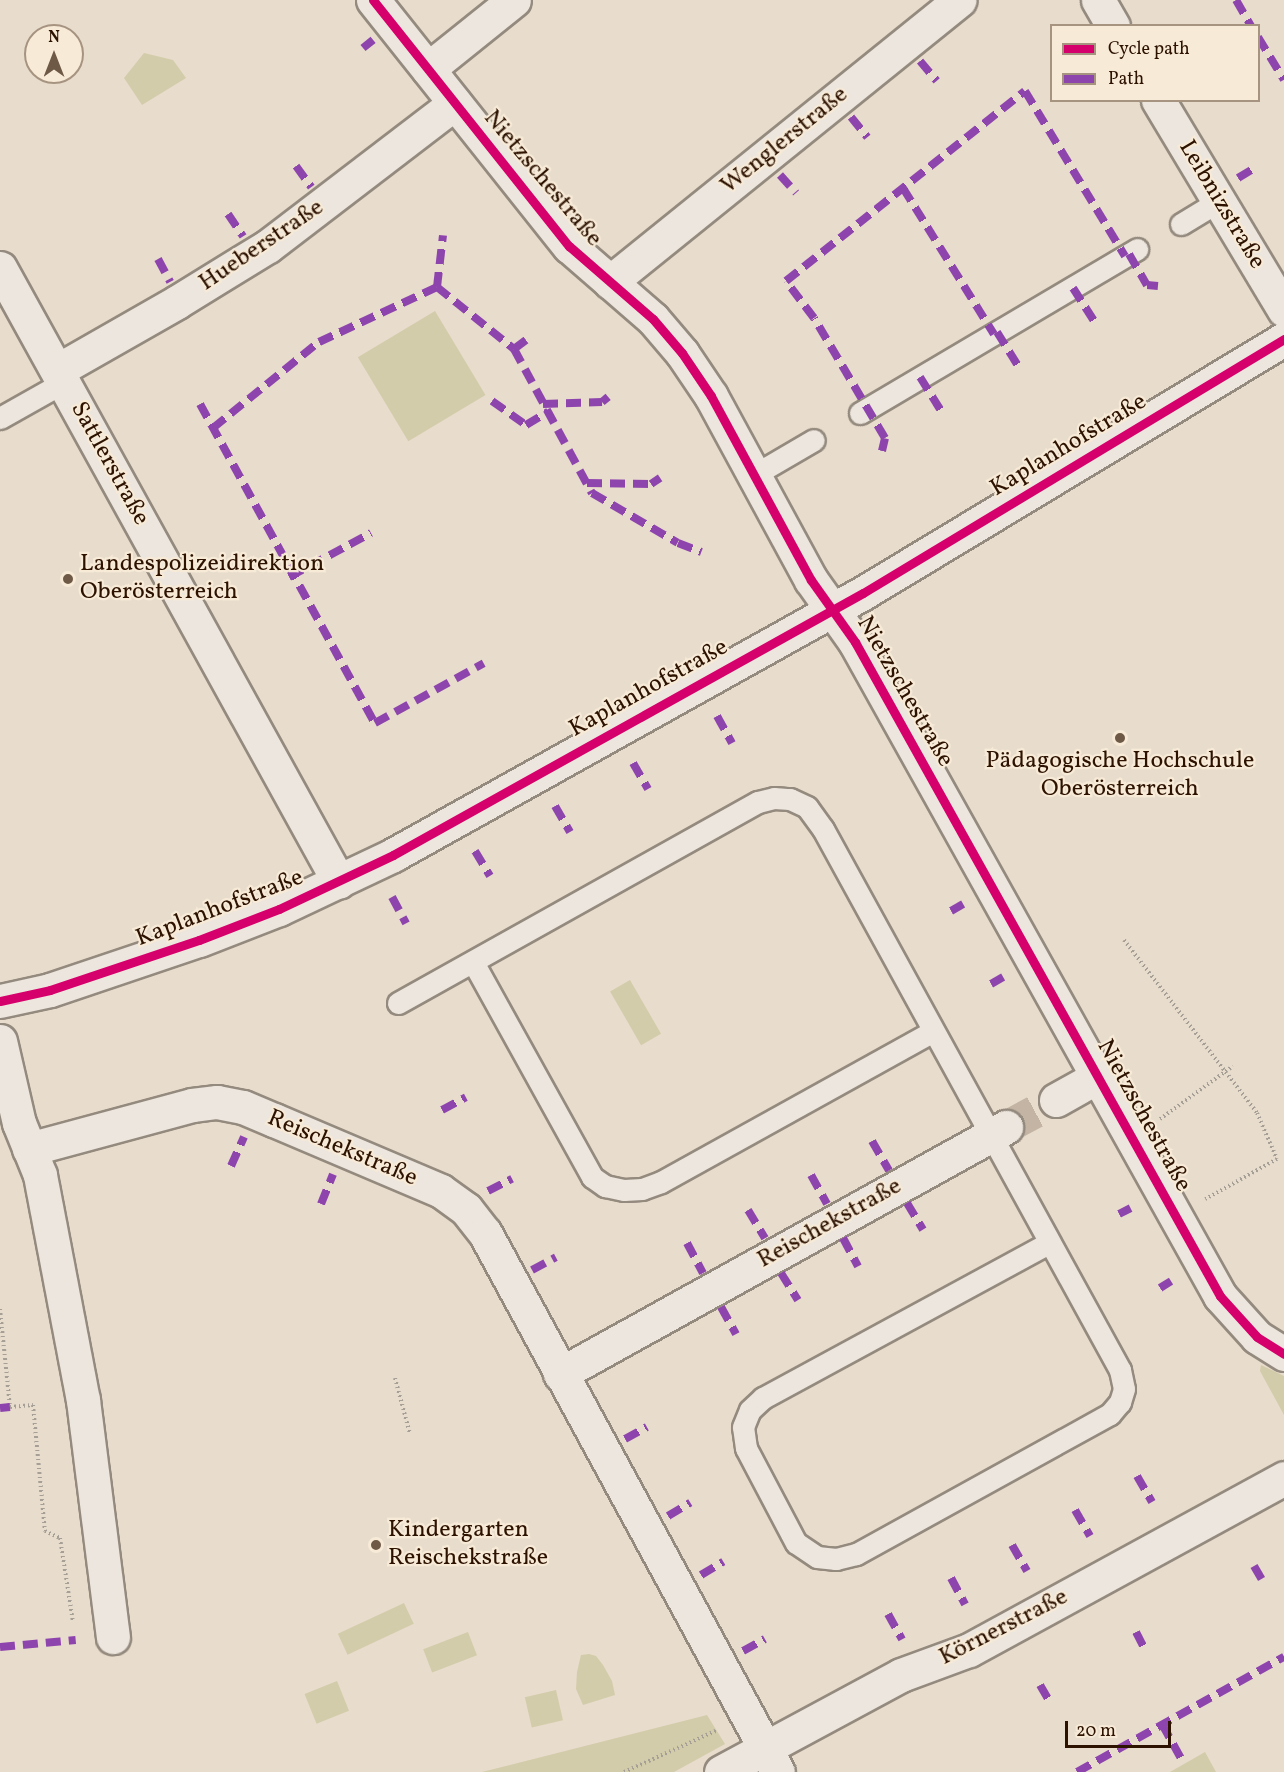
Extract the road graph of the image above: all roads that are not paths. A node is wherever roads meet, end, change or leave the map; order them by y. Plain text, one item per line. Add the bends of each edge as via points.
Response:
1 (373, 0) edge
2 (514, 0) edge
3 (960, 0) edge
4 (1098, 0) edge
5 (1112, 24) edge
6 (428, 69) junction
7 (1159, 102) edge
8 (455, 103) junction
9 (1219, 201) junction
10 (1181, 224) dead end
11 (1137, 249) dead end
12 (0, 268) edge
13 (610, 282) junction
14 (1284, 310) edge
15 (1284, 339) edge
16 (61, 376) junction
17 (860, 413) dead end
18 (0, 417) edge
19 (814, 440) dead end
20 (754, 475) junction
21 (832, 610) junction
22 (339, 882) junction
23 (473, 962) junction
24 (0, 1001) edge
25 (398, 1003) dead end
26 (933, 1031) junction
27 (0, 1041) edge
28 (1099, 1076) junction
29 (1056, 1100) tunnel mouth
30 (998, 1132) junction
31 (29, 1149) junction
32 (1049, 1243) junction
33 (1284, 1354) edge
34 (560, 1374) junction
35 (1284, 1478) edge
36 (113, 1637) road end
37 (772, 1760) edge
38 (721, 1772) edge

1 - 6 street, Nietzschestraße
2 - 6 street
3 - 13 street, Wenglerstraße
4 - 5 street
6 - 8 street, Nietzschestraße
7 - 9 street, Leibnizstraße
8 - 13 street, Nietzschestraße via 569,246
8 - 16 street, Hueberstraße via 268,246
9 - 10 lane
9 - 14 street, Leibnizstraße
11 - 17 lane
12 - 16 street, Sattlerstraße
13 - 20 street, Nietzschestraße via 653,319 682,353 711,396
15 - 21 street, Kaplanhofstraße
16 - 18 lane
16 - 22 street, Sattlerstraße
19 - 20 lane
20 - 21 street, Nietzschestraße via 811,580
21 - 22 street, Kaplanhofstraße
21 - 28 street, Nietzschestraße via 855,642
22 - 24 street, Kaplanhofstraße via 147,959 50,990
23 - 25 lane
23 - 26 lane via 592,1177 605,1186 624,1190 661,1182
23 - 26 lane via 758,802 790,799 807,807 823,829
26 - 30 lane
27 - 31 street
28 - 29 street
28 - 33 street, Nietzschestraße via 1220,1296 1257,1337
30 - 32 lane
30 - 34 street, Reischekstraße
31 - 34 street, Reischekstraße via 192,1105 217,1102 243,1107 285,1124 441,1191 466,1209 484,1233
31 - 36 street via 40,1175 83,1400
32 - 32 lane via 1120,1370 1124,1389 1120,1402 1110,1414 856,1554 836,1559 805,1551 796,1543 746,1448 743,1427 750,1410 763,1398
34 - 37 street, Reischekstraße
35 - 37 street, Körnerstraße via 969,1650 901,1675
37 - 38 street, Körnerstraße

